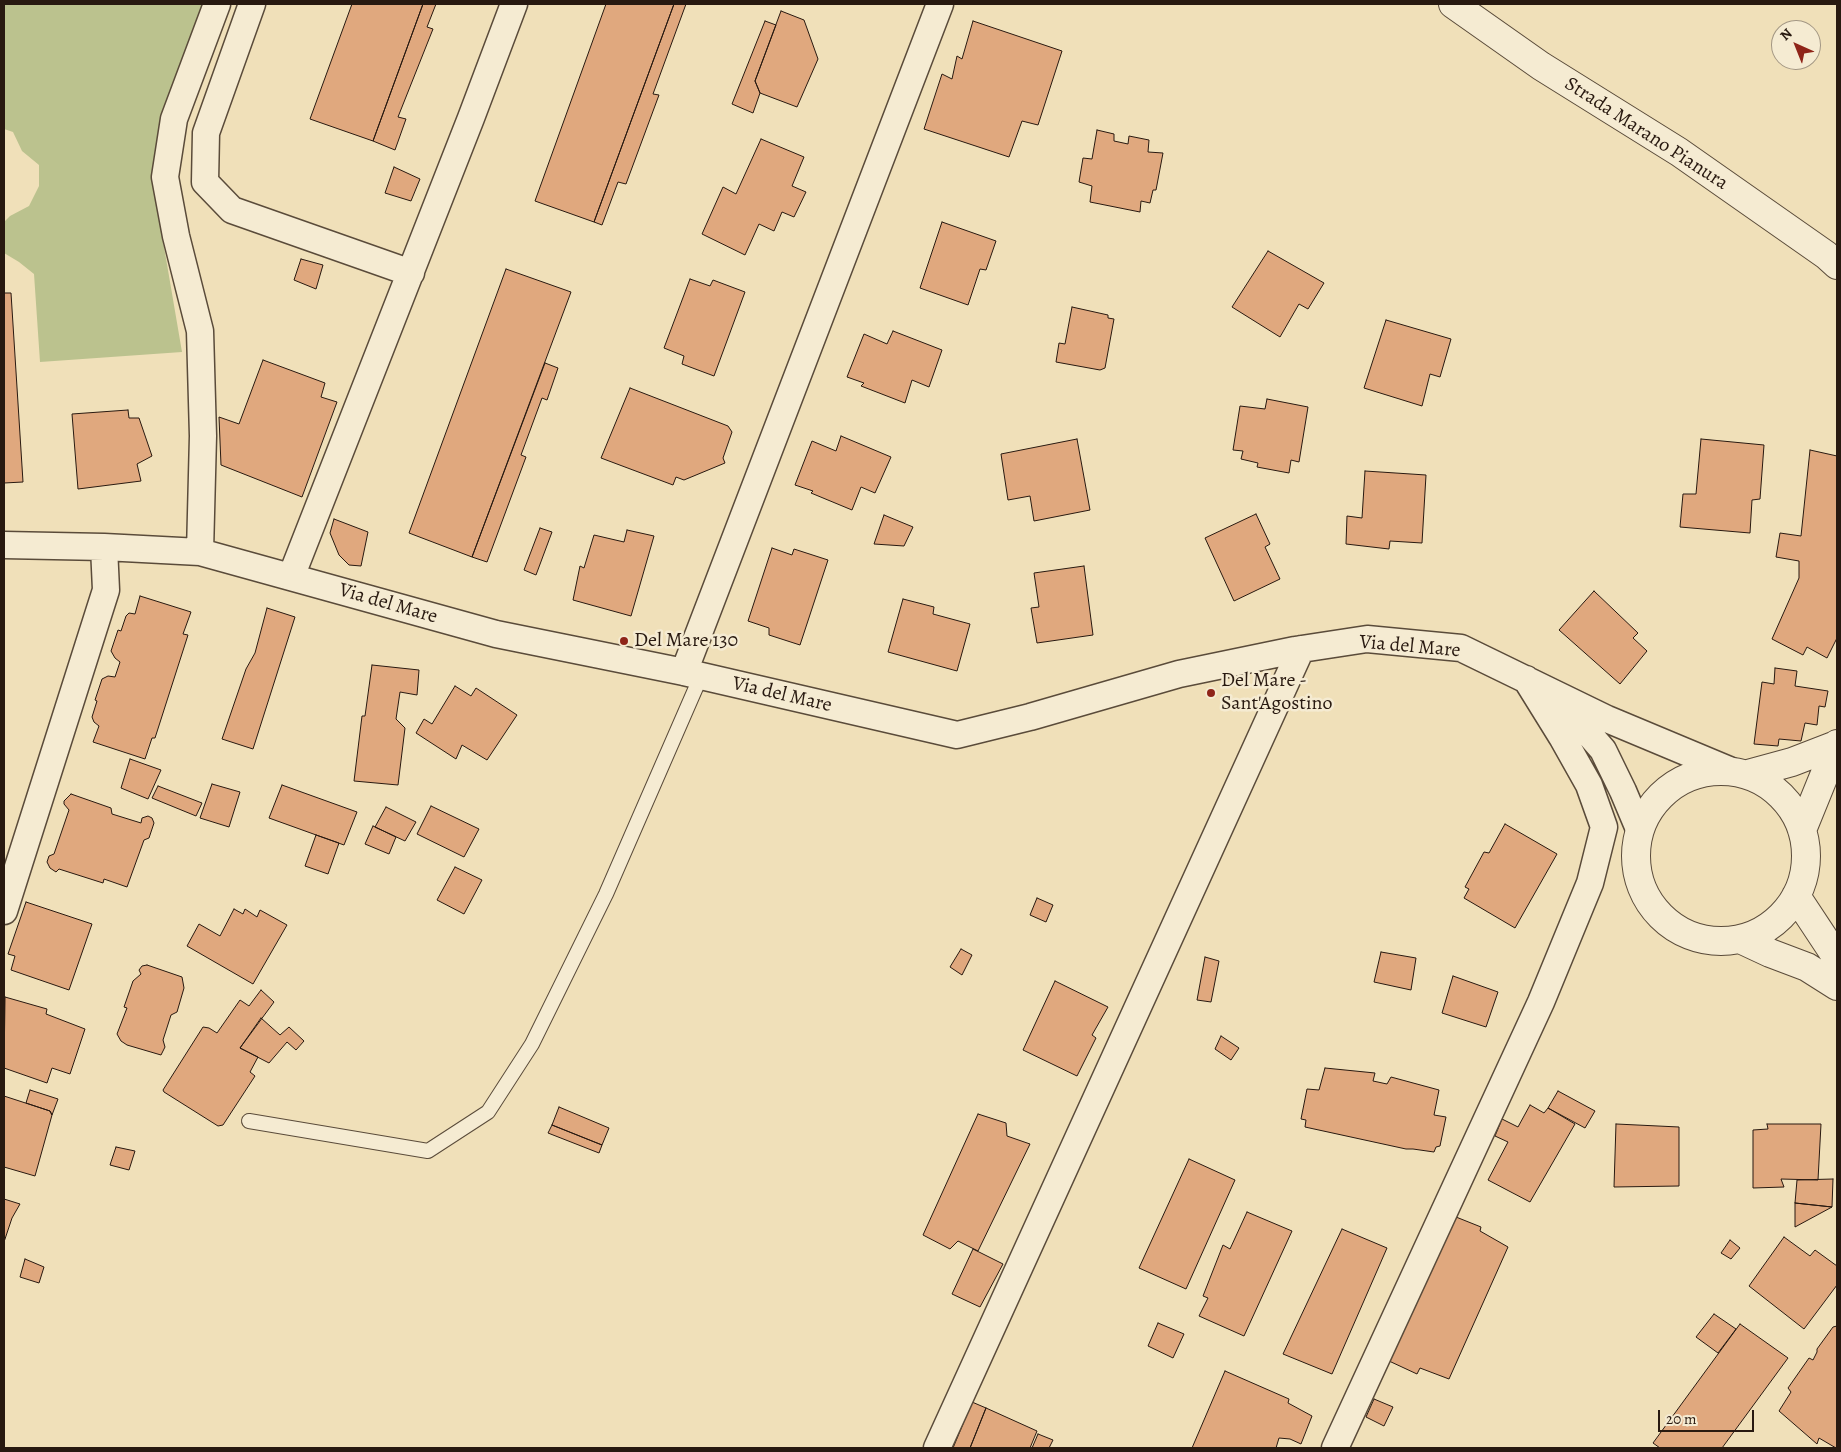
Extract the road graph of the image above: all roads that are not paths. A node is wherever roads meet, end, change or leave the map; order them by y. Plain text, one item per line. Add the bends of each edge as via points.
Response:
1 (217, 4) edge
2 (252, 4) edge
3 (514, 4) edge
4 (940, 4) edge
5 (1454, 4) edge
6 (1837, 265) edge
7 (411, 273) junction
8 (4, 545) edge
9 (104, 547) junction
10 (200, 552) junction
11 (290, 577) junction
12 (1301, 649) junction
13 (693, 674) junction
14 (1526, 679) junction
15 (1552, 691) junction
16 (1837, 745) edge
17 (1738, 772) junction
18 (1639, 830) junction
19 (1802, 830) junction
20 (1796, 896) junction
21 (4, 912) edge
22 (1740, 939) junction
23 (1837, 958) edge
24 (1837, 986) edge
25 (249, 1121) dead end
26 (937, 1448) edge
27 (1335, 1448) edge

1 - 10 street via 174,120 165,177 200,331 203,436
2 - 7 street via 206,133 205,182 232,210
3 - 7 street
4 - 13 street
5 - 6 street, Strada Marano Pianura via 1541,66 1679,152
7 - 11 street
8 - 9 street, Via del Mare
9 - 10 street, Via del Mare
9 - 21 street via 106,590
10 - 11 street, Via del Mare
11 - 13 street, Via del Mare via 496,634
12 - 13 street, Via del Mare via 1179,674 957,736
12 - 14 street, Via del Mare via 1367,639 1461,648
12 - 26 street
13 - 25 lane via 606,894 532,1044 488,1112 428,1151
14 - 15 street, Via del Mare
14 - 27 street via 1589,785 1604,827 1590,883 1541,1002
15 - 17 street, Via del Mare via 1607,719
15 - 18 street, Via del Mare via 1603,750
16 - 17 street via 1792,762
16 - 19 street
17 - 18 street via 1711,771 1690,776 1671,786 1655,801
17 - 19 street via 1765,782 1778,792 1789,804
18 - 22 street via 1635,856 1639,880 1650,903 1665,921 1683,933 1703,939
19 - 20 street via 1806,861
20 - 22 street via 1770,926
20 - 23 street
22 - 24 street via 1807,967

